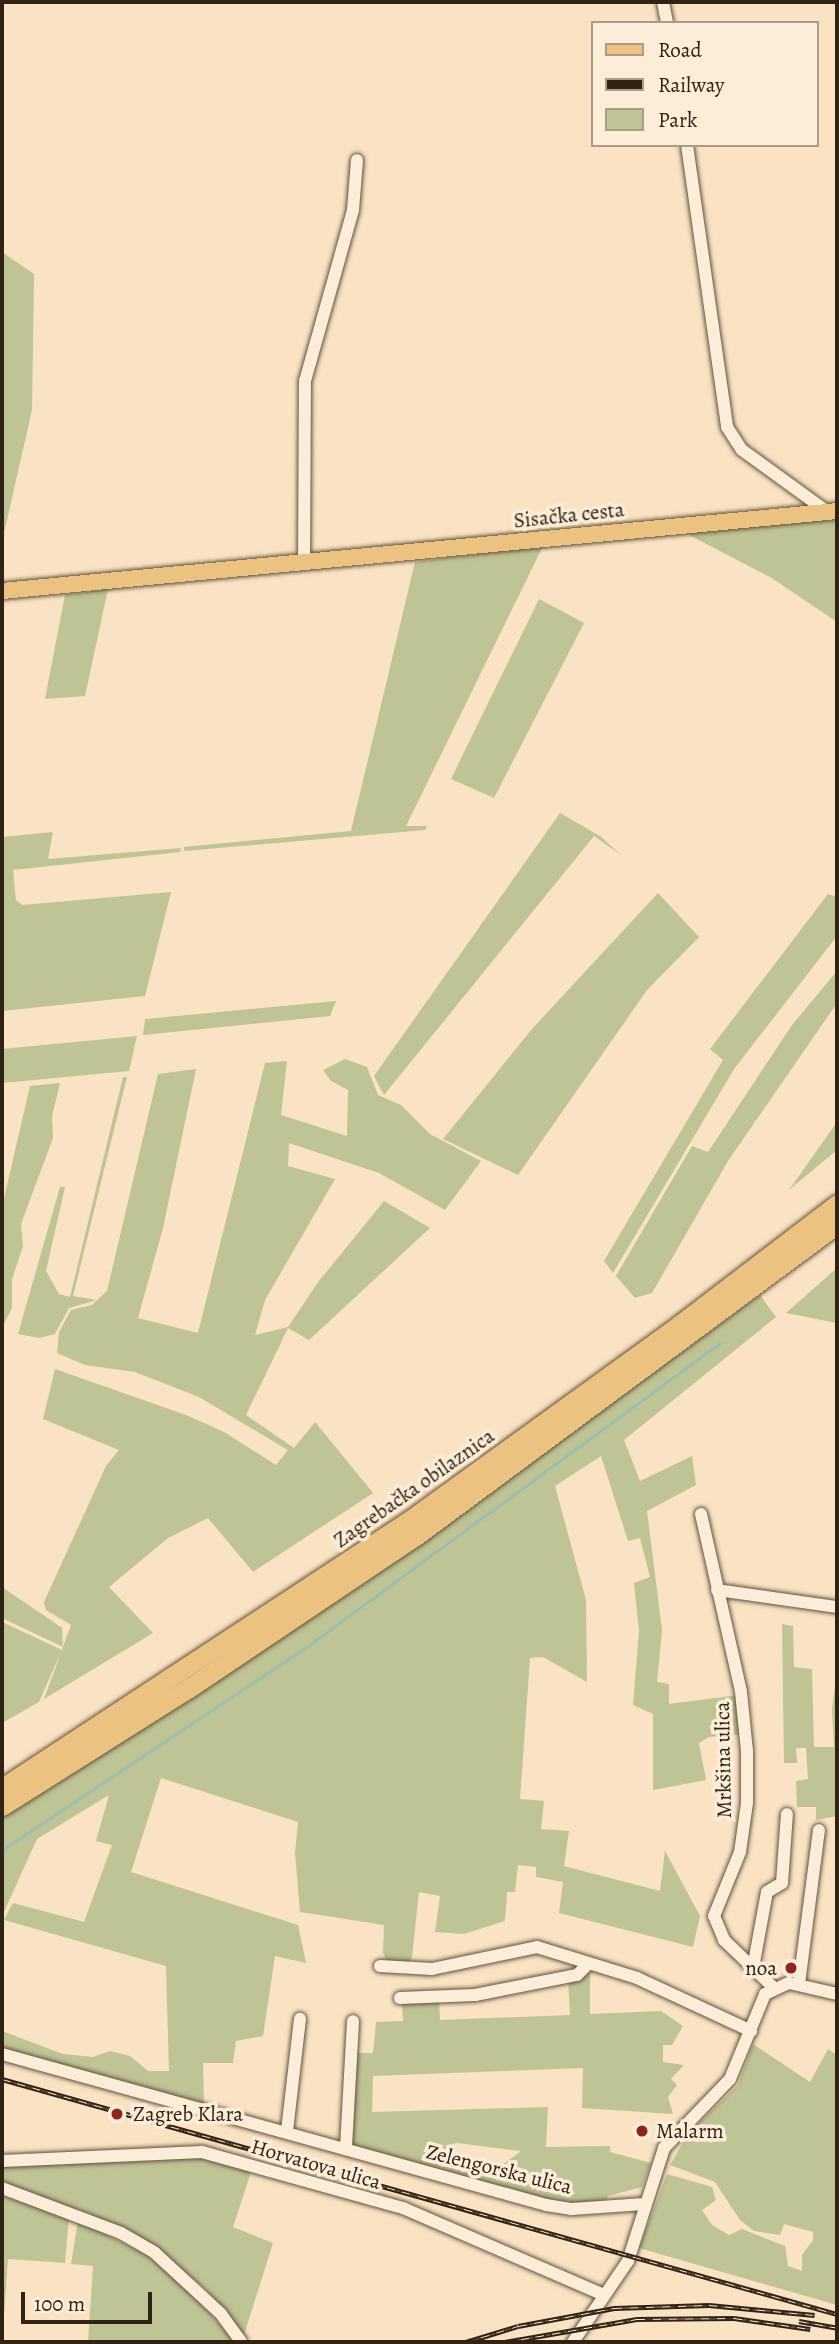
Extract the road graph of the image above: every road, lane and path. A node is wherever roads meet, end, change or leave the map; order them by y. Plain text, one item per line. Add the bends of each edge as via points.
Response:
1 (663, 2) edge
2 (667, 21) edge
3 (687, 147) edge
4 (357, 160) dead end
5 (831, 510) edge
6 (304, 562) junction
7 (2, 591) edge
8 (837, 1203) edge
9 (837, 1224) edge
10 (701, 1514) dead end
11 (717, 1590) junction
12 (837, 1607) edge
13 (2, 1788) edge
14 (2, 1806) edge
15 (787, 1814) dead end
16 (819, 1830) dead end
17 (588, 1964) junction
18 (380, 1966) dead end
19 (753, 1968) junction
20 (799, 1984) junction
21 (773, 1987) junction
22 (837, 1994) edge
23 (400, 1998) dead end
24 (300, 2019) dead end
25 (353, 2021) dead end
26 (751, 2031) junction
27 (2, 2054) edge
28 (286, 2131) junction
29 (346, 2147) junction
30 (2, 2161) edge
31 (2, 2188) edge
32 (645, 2204) junction
33 (604, 2295) junction
34 (241, 2342) edge
35 (573, 2342) edge

1 - 2 street
3 - 5 street via 727,427 742,450
4 - 6 street via 353,210 305,381
5 - 6 main road, Sisačka cesta
6 - 7 main road, Sisačka cesta
8 - 13 highway, Zagrebačka obilaznica via 679,1325 407,1522
9 - 14 highway, Zagrebačka obilaznica via 559,1434 395,1550
10 - 11 street, Mrkšina ulica
11 - 12 street
11 - 19 street, Mrkšina ulica via 741,1692 747,1803 740,1852 714,1916 724,1940
15 - 19 street via 782,1883 767,1892
16 - 20 street
17 - 18 street via 537,1947 432,1969
17 - 23 street via 577,1975 468,1996
17 - 26 street via 636,1978
19 - 21 street, Mrkšina ulica
20 - 21 street
20 - 22 street
21 - 26 street via 760,2002
24 - 28 street
25 - 29 street
26 - 32 street via 730,2080 667,2143
27 - 28 street, Zelengorska ulica
28 - 29 street, Zelengorska ulica
29 - 32 street, Zelengorska ulica via 546,2205 571,2209
30 - 33 street, Horvatova ulica via 202,2152 403,2208
31 - 34 street via 121,2233 155,2253 213,2305
32 - 33 street via 630,2256
33 - 35 street

